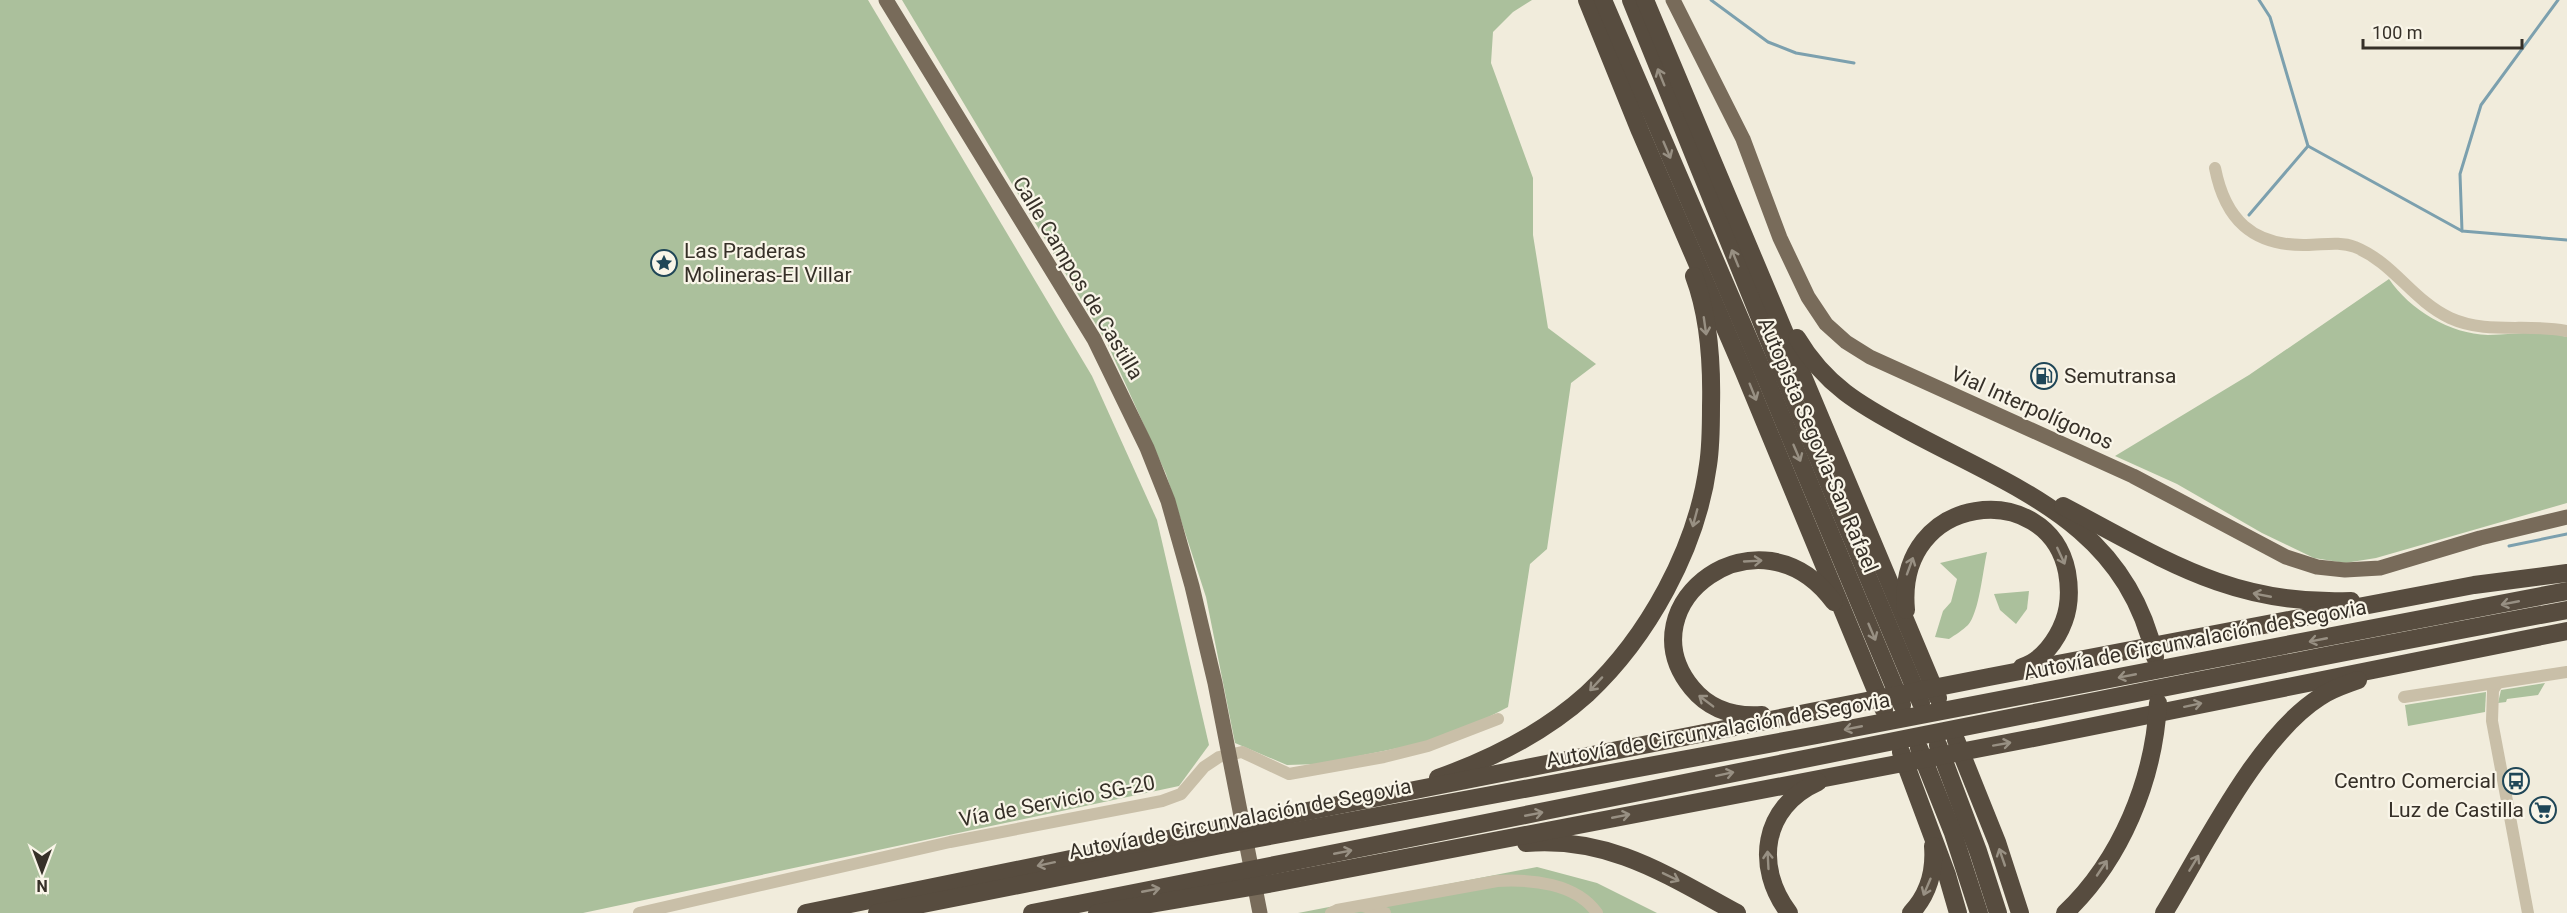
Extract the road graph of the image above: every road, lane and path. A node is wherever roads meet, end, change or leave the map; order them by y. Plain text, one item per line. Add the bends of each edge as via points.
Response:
1 (886, 0) edge
2 (1587, 0) edge
3 (1603, 0) edge
4 (1631, 0) edge
5 (1645, 0) edge
6 (1673, 0) edge
7 (1640, 131) junction
8 (2215, 168) dead end
9 (1739, 223) junction
10 (2567, 331) edge
11 (1838, 388) junction
12 (2567, 517) edge
13 (2567, 573) edge
14 (2567, 591) edge
15 (2404, 598) junction
16 (2567, 610) edge
17 (2567, 631) edge
18 (2544, 635) junction
19 (1854, 637) junction
20 (1890, 653) junction
21 (2567, 672) edge
22 (1989, 678) junction
23 (2497, 684) junction
24 (2404, 698) dead end
25 (1824, 711) junction
26 (1498, 719) dead end
27 (1229, 754) junction
28 (1862, 770) junction
29 (1962, 779) junction
30 (1926, 816) junction
31 (1272, 818) junction
32 (1419, 854) junction
33 (1361, 905) junction
34 (639, 913) edge
35 (806, 913) edge
36 (877, 913) edge
37 (1032, 913) edge
38 (1096, 913) edge
39 (1260, 913) edge
40 (1331, 913) edge
41 (1385, 913) edge
42 (1598, 913) edge
43 (1737, 913) edge
44 (1789, 913) edge
45 (1911, 913) edge
46 (1958, 913) edge
47 (1979, 913) edge
48 (1998, 913) edge
49 (2020, 913) edge
50 (2065, 913) edge
51 (2164, 913) edge
52 (2529, 913) edge

1 - 27 main road, Calle Campos de Castilla via 1094,339 1147,448 1168,501 1192,586
2 - 7 highway
3 -> 20 highway, Autopista Segovia-San Rafael
20 -> 4 highway, Autopista Segovia-San Rafael
5 - 9 highway
6 - 12 main road, Vial Interpolígonos via 1743,139 1780,238 1808,297 1826,324 1870,357 2133,476 2286,557 2317,567 2380,568
7 -> 19 highway
7 -> 31 highway via 1696,283 1711,377 1708,466 1689,540 1670,581 1648,620 1587,694 1510,747 1428,781
8 - 10 street via 2220,192 2230,212 2241,224 2269,241 2355,247 2392,270 2423,302 2466,324
9 - 11 highway via 1805,350
9 - 20 highway
15 -> 11 highway via 2294,600 2217,583 2176,566
50 -> 11 highway via 2097,875 2120,838 2136,803 2151,752 2158,678 2139,606 2111,560 2060,515 1873,412
13 - 15 highway
14 -> 36 highway, Autovía de Circunvalación de Segovia
15 - 22 highway
37 -> 16 highway, Autovía de Circunvalación de Segovia
17 - 18 highway
28 -> 18 highway
51 -> 18 highway via 2266,747 2320,697 2363,678
19 - 20 highway
25 -> 19 highway via 1740,715 1704,700 1679,667 1674,640 1679,615 1688,595 1708,575 1738,562 1765,560 1789,566 1815,581 1840,611
20 -> 22 highway via 1906,615 1905,586 1911,561 1927,535 1948,519 1975,510 2008,512 2045,531 2059,550 2066,566 2069,600 2059,633 2049,648 2028,665
20 - 29 highway, Autopista Segovia-San Rafael
20 - 30 highway via 1916,790
20 - 47 highway, Autopista Segovia-San Rafael
21 - 23 street
22 - 25 highway
23 - 24 street
23 - 52 street via 2493,690 2493,728
25 - 31 highway
26 - 27 street via 1428,746 1289,774 1242,752
27 - 34 street, Vía de Servicio SG-20 via 1204,767 1181,794 1162,801 950,842
27 - 39 main road, Calle Campos de Castilla
32 -> 28 highway
44 -> 28 highway via 1769,875 1768,838 1774,822 1784,807 1807,788
29 - 48 highway, Autopista Segovia-San Rafael
49 -> 29 highway via 1997,842
30 -> 45 highway via 1933,843 1932,876
30 - 46 highway
31 -> 35 highway
32 - 38 highway
32 -> 43 highway via 1532,843 1596,846 1638,861
33 - 40 street
33 - 41 street
33 - 42 street via 1520,880 1563,889 1581,897

